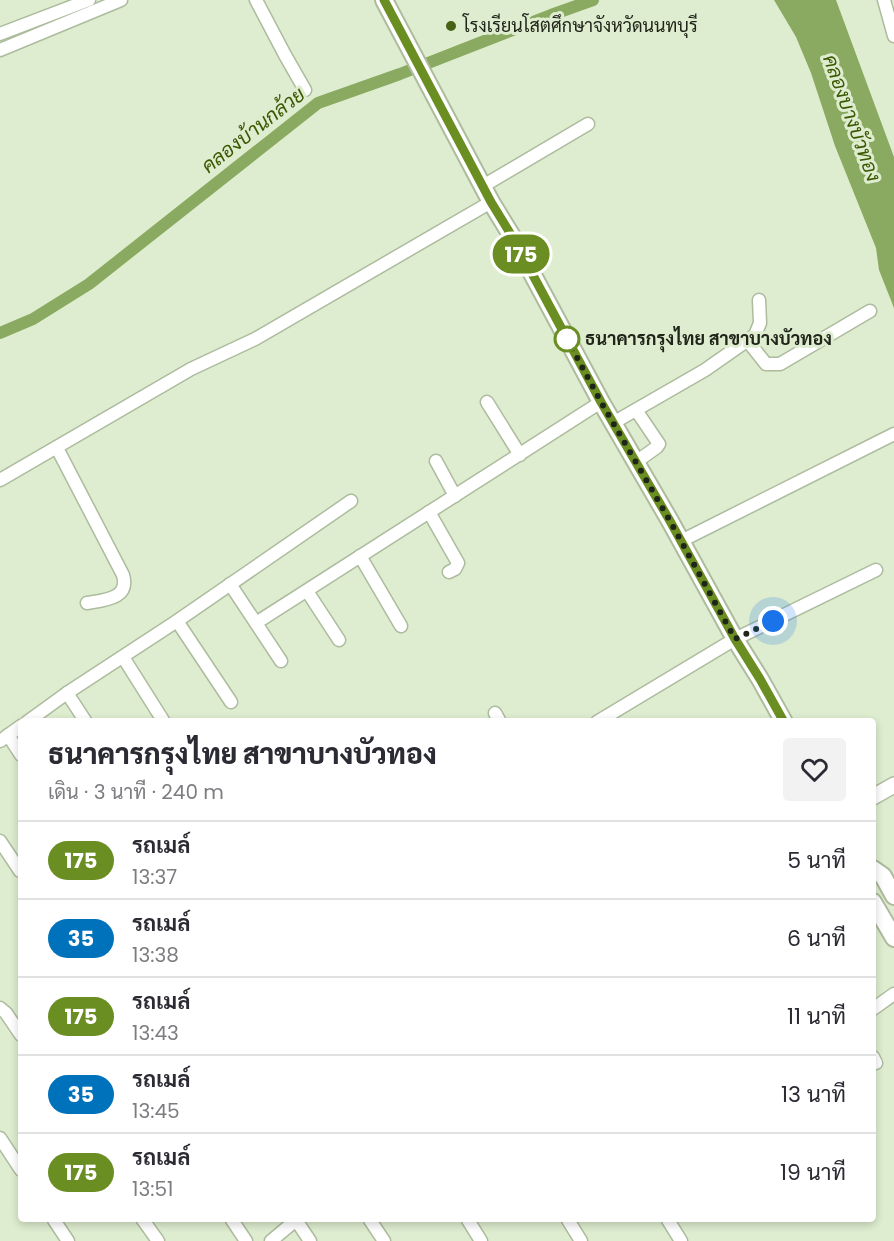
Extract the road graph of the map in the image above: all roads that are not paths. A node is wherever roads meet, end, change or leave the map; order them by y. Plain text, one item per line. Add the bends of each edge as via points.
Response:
1 (89, 0) edge
2 (121, 0) edge
3 (256, 0) edge
4 (384, 0) edge
5 (884, 0) edge
6 (1, 31) edge
7 (894, 36) edge
8 (4, 49) edge
9 (305, 90) dead end
10 (588, 124) dead end
11 (483, 186) junction
12 (491, 202) junction
13 (759, 300) dead end
14 (870, 311) dead end
15 (747, 340) junction
16 (488, 402) dead end
17 (601, 402) junction
18 (636, 410) junction
19 (613, 423) junction
20 (894, 434) edge
21 (57, 447) junction
22 (520, 454) junction
23 (435, 460) dead end
24 (636, 462) junction
25 (0, 480) edge
26 (455, 496) junction
27 (351, 501) dead end
28 (429, 512) junction
29 (681, 541) junction
30 (360, 556) junction
31 (876, 570) dead end
32 (449, 573) dead end
33 (230, 584) junction
34 (307, 591) junction
35 (87, 603) dead end
36 (177, 621) junction
37 (256, 623) junction
38 (401, 626) dead end
39 (735, 639) junction
40 (339, 640) dead end
41 (123, 657) junction
42 (281, 661) dead end
43 (67, 693) junction
44 (231, 702) dead end
45 (33, 718) edge
46 (83, 718) edge
47 (161, 718) edge
48 (604, 718) edge
49 (782, 718) edge
50 (18, 728) edge
51 (4, 738) edge
52 (18, 753) edge
53 (894, 785) edge
54 (876, 795) edge
55 (0, 841) edge
56 (18, 868) edge
57 (876, 871) edge
58 (894, 896) edge
59 (876, 907) edge
60 (894, 938) edge
61 (894, 994) edge
62 (876, 1007) edge
63 (0, 1008) edge
64 (18, 1031) edge
65 (0, 1138) edge
66 (18, 1165) edge
67 (55, 1222) edge
68 (144, 1222) edge
69 (232, 1222) edge
70 (294, 1222) edge
71 (297, 1222) edge
72 (371, 1222) edge
73 (469, 1222) edge
74 (569, 1222) edge
75 (669, 1222) edge
76 (68, 1241) edge
77 (158, 1241) edge
78 (246, 1241) edge
79 (271, 1241) edge
80 (310, 1241) edge
81 (384, 1241) edge
82 (481, 1241) edge
83 (581, 1241) edge
84 (681, 1241) edge

1 - 6 street
2 - 8 street
3 - 9 street
4 - 11 main road
5 - 7 street
6 - 8 street
10 - 11 street
11 - 12 main road
12 - 17 main road
12 - 21 street via 255,339 191,369
13 - 15 street via 760,323
14 - 15 street via 780,364 766,364
15 - 18 street
16 - 22 street
17 - 19 main road
17 - 22 street
18 - 19 street
18 - 24 street via 659,444
19 - 24 main road
20 - 29 street
21 - 25 street
21 - 35 street via 125,583 116,596
22 - 26 street
23 - 26 street
24 - 29 main road
26 - 28 street
27 - 33 street
28 - 30 street
28 - 32 street via 458,563
29 - 39 main road
30 - 34 street
30 - 38 street
31 - 39 street
33 - 36 street
33 - 37 street
34 - 37 street
34 - 40 street
36 - 41 street
36 - 44 street
37 - 42 street
39 - 48 street
39 - 49 main road
41 - 43 street
41 - 47 street
43 - 45 street
43 - 46 street
50 - 51 street
51 - 52 street
53 - 54 street
55 - 56 street
57 - 58 main road
59 - 60 main road
61 - 62 street
63 - 64 street
65 - 66 street
67 - 76 street
68 - 77 street
69 - 78 street
70 - 79 street
71 - 80 street
72 - 81 street
73 - 82 street
74 - 83 street
75 - 84 street

